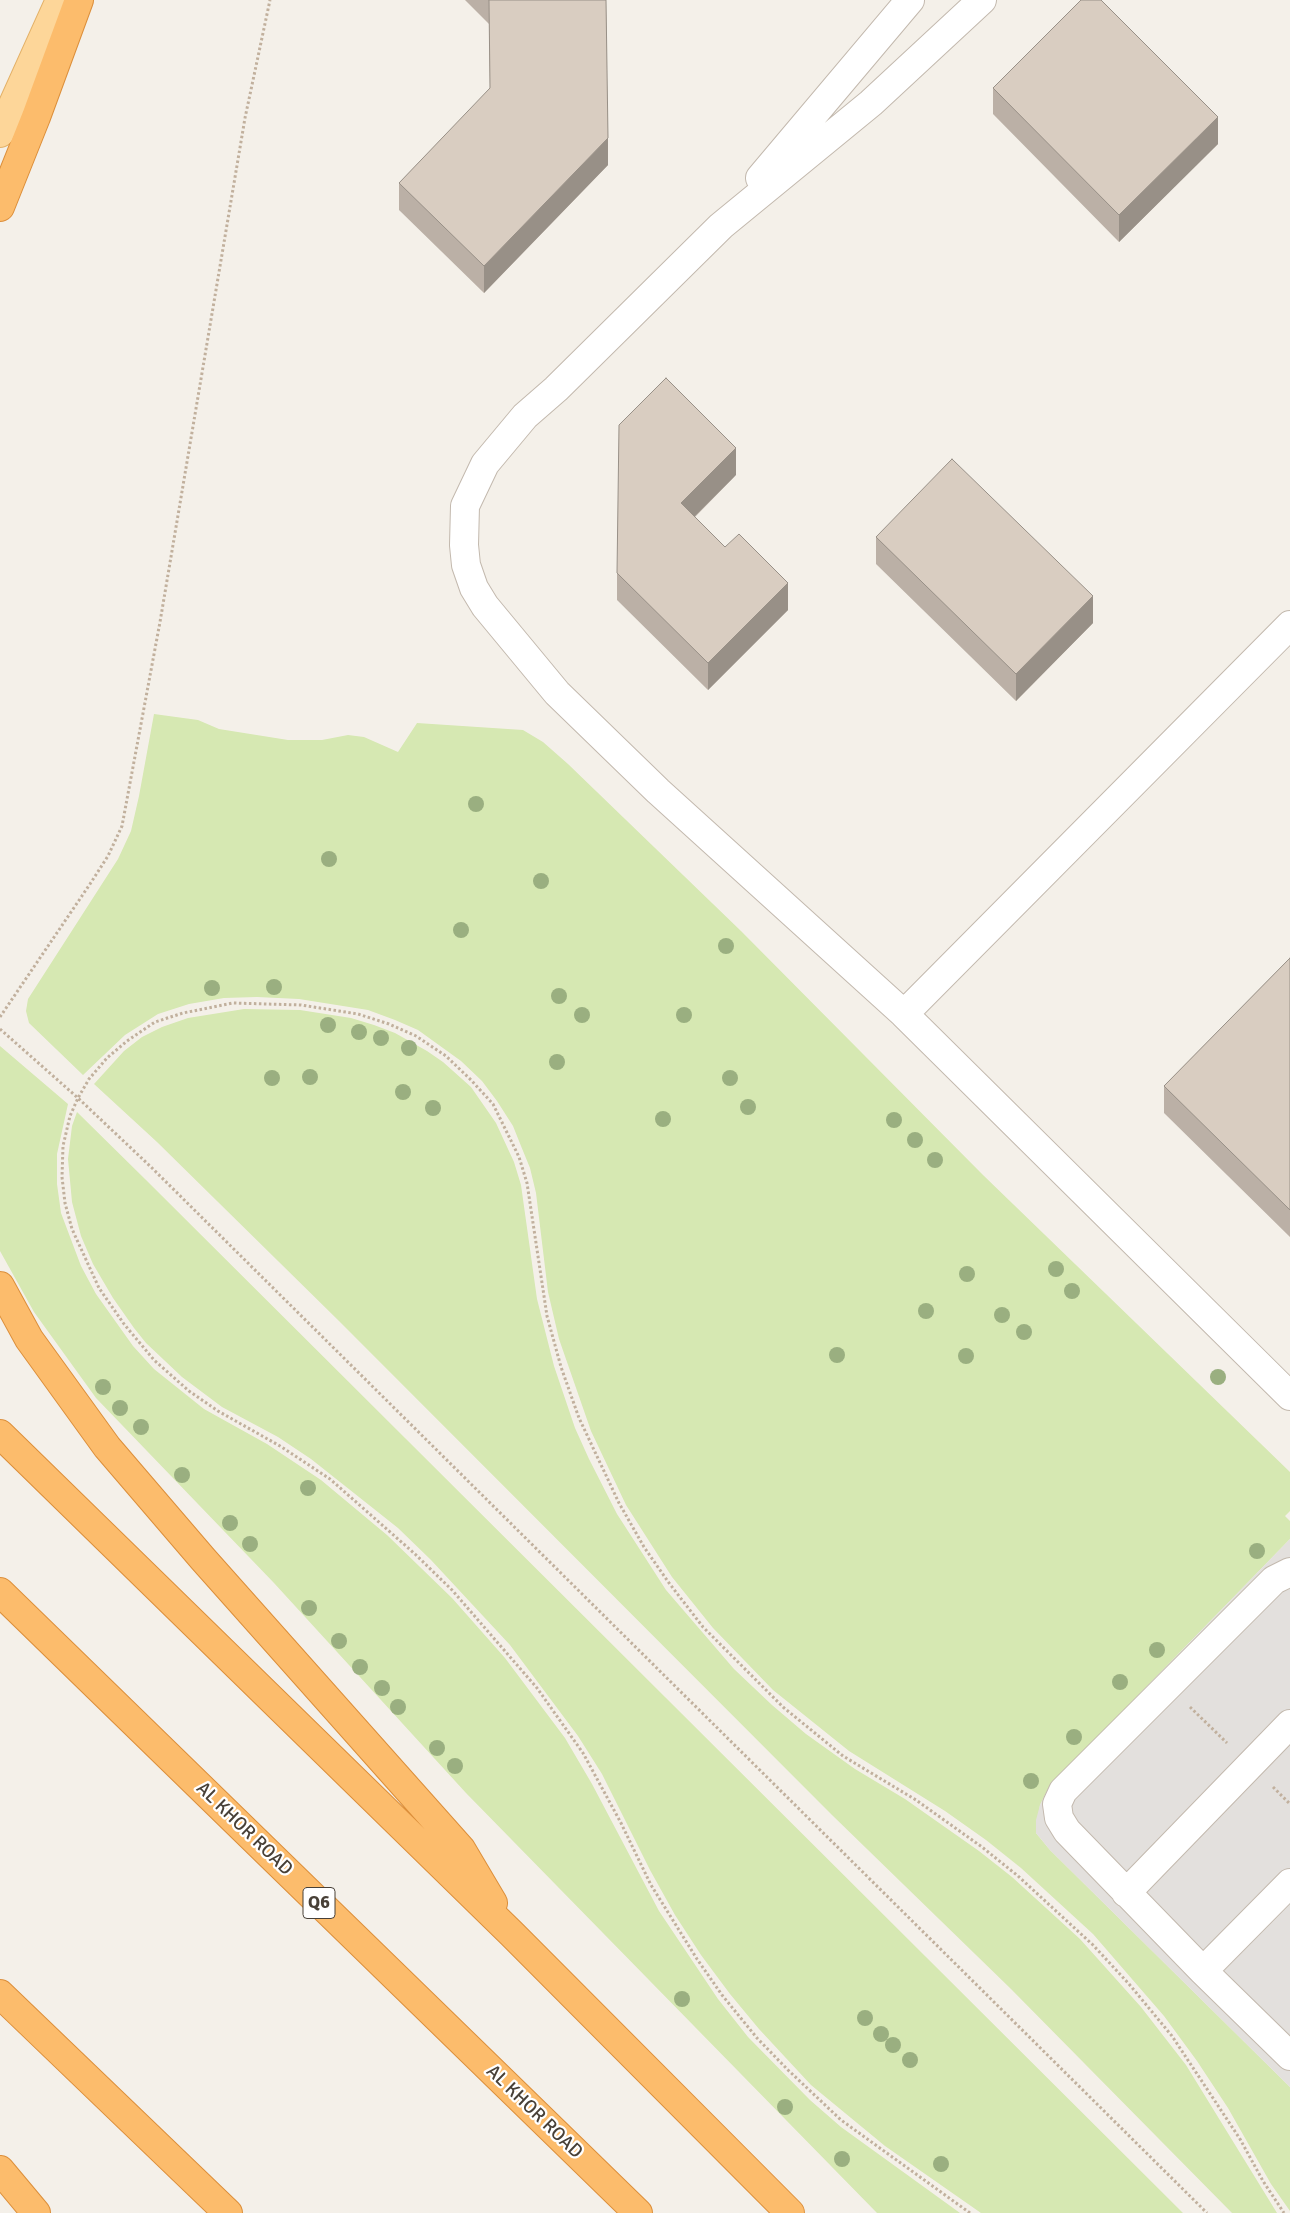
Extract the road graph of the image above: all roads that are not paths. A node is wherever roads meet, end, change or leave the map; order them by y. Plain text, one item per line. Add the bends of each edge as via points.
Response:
1 (60, 0) edge
2 (79, 0) edge
3 (910, 0) edge
4 (982, 0) edge
5 (0, 133) edge
6 (0, 207) edge
7 (721, 226) junction
8 (1290, 625) edge
9 (904, 1014) junction
10 (0, 1286) edge
11 (1290, 1396) edge
12 (0, 1434) edge
13 (1290, 1572) edge
14 (0, 1592) edge
15 (1290, 1724) edge
16 (1290, 1883) edge
17 (1126, 1893) junction
18 (512, 1934) junction
19 (1203, 1971) junction
20 (0, 1994) edge
21 (1287, 2047) edge
22 (0, 2170) edge
23 (36, 2213) edge
24 (228, 2213) edge
25 (638, 2213) edge
26 (790, 2213) edge

1 - 5 main road
2 - 6 highway
3 - 7 street
4 - 7 street via 871,103
7 - 9 street via 525,416 485,464 465,506 466,565 485,606 557,693
8 - 9 street
9 - 11 street
10 - 18 highway via 29,1339 107,1447 461,1849
12 - 18 highway
13 - 17 street via 1274,1580 1062,1791 1057,1804 1059,1818 1067,1831
14 - 25 highway, AL KHOR ROAD / Q6
15 - 17 street
16 - 19 street
17 - 19 street
18 - 26 highway
19 - 21 street
20 - 24 highway
22 - 23 highway

